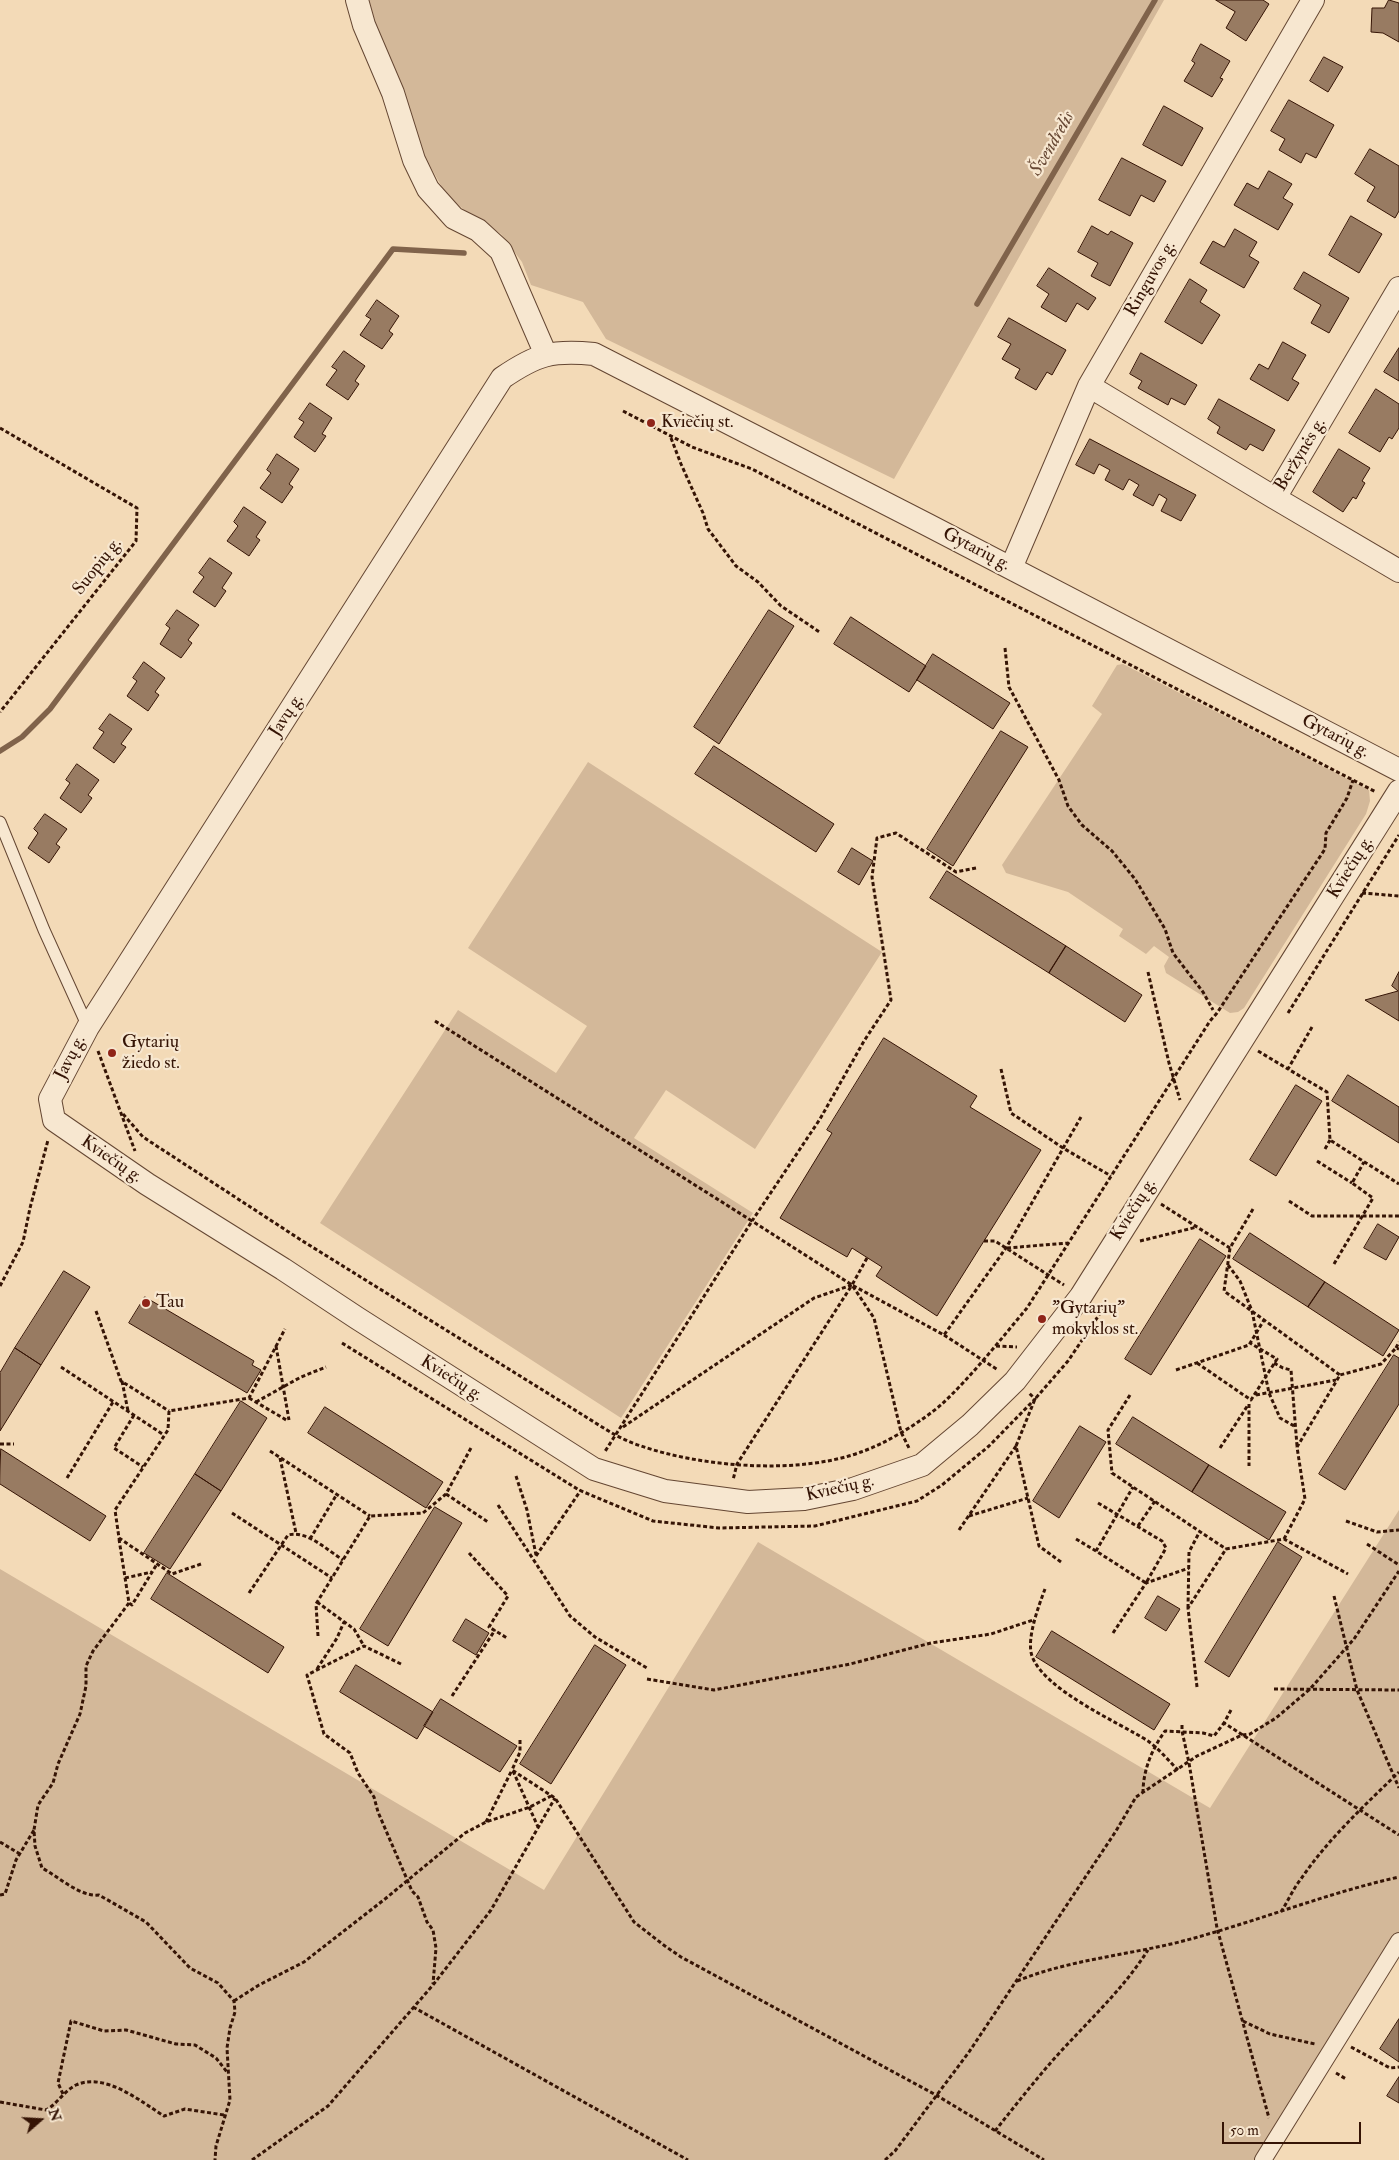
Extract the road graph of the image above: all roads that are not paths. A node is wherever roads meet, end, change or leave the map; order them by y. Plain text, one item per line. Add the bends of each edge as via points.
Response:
1 (357, 0) edge
2 (1313, 0) edge
3 (1399, 288) edge
4 (546, 354) junction
5 (1089, 386) junction
6 (1275, 498) junction
7 (1011, 568) junction
8 (1399, 571) edge
9 (1399, 770) edge
10 (1396, 796) edge
11 (0, 822) edge
12 (88, 1027) junction
13 (52, 1110) joint
14 (1399, 1941) edge
15 (1262, 2160) edge

1 - 4 street via 414,160 428,189 454,218 478,230 501,251
2 - 5 street, Ringuvos g.
3 - 6 street, Beržynės g.
4 - 7 street, Gytarių g. via 594,354
4 - 12 street, Javų g. via 527,361 502,378
5 - 6 street
5 - 7 street, Ringuvos g.
6 - 8 street, Beržynės g.
7 - 9 street, Gytarių g.
10 - 13 street, Kviečių g. via 1081,1296 1015,1381 922,1465 853,1489 804,1499 748,1502 665,1491 594,1469 153,1189
11 - 12 lane
12 - 13 street, Javų g.
14 - 15 street

